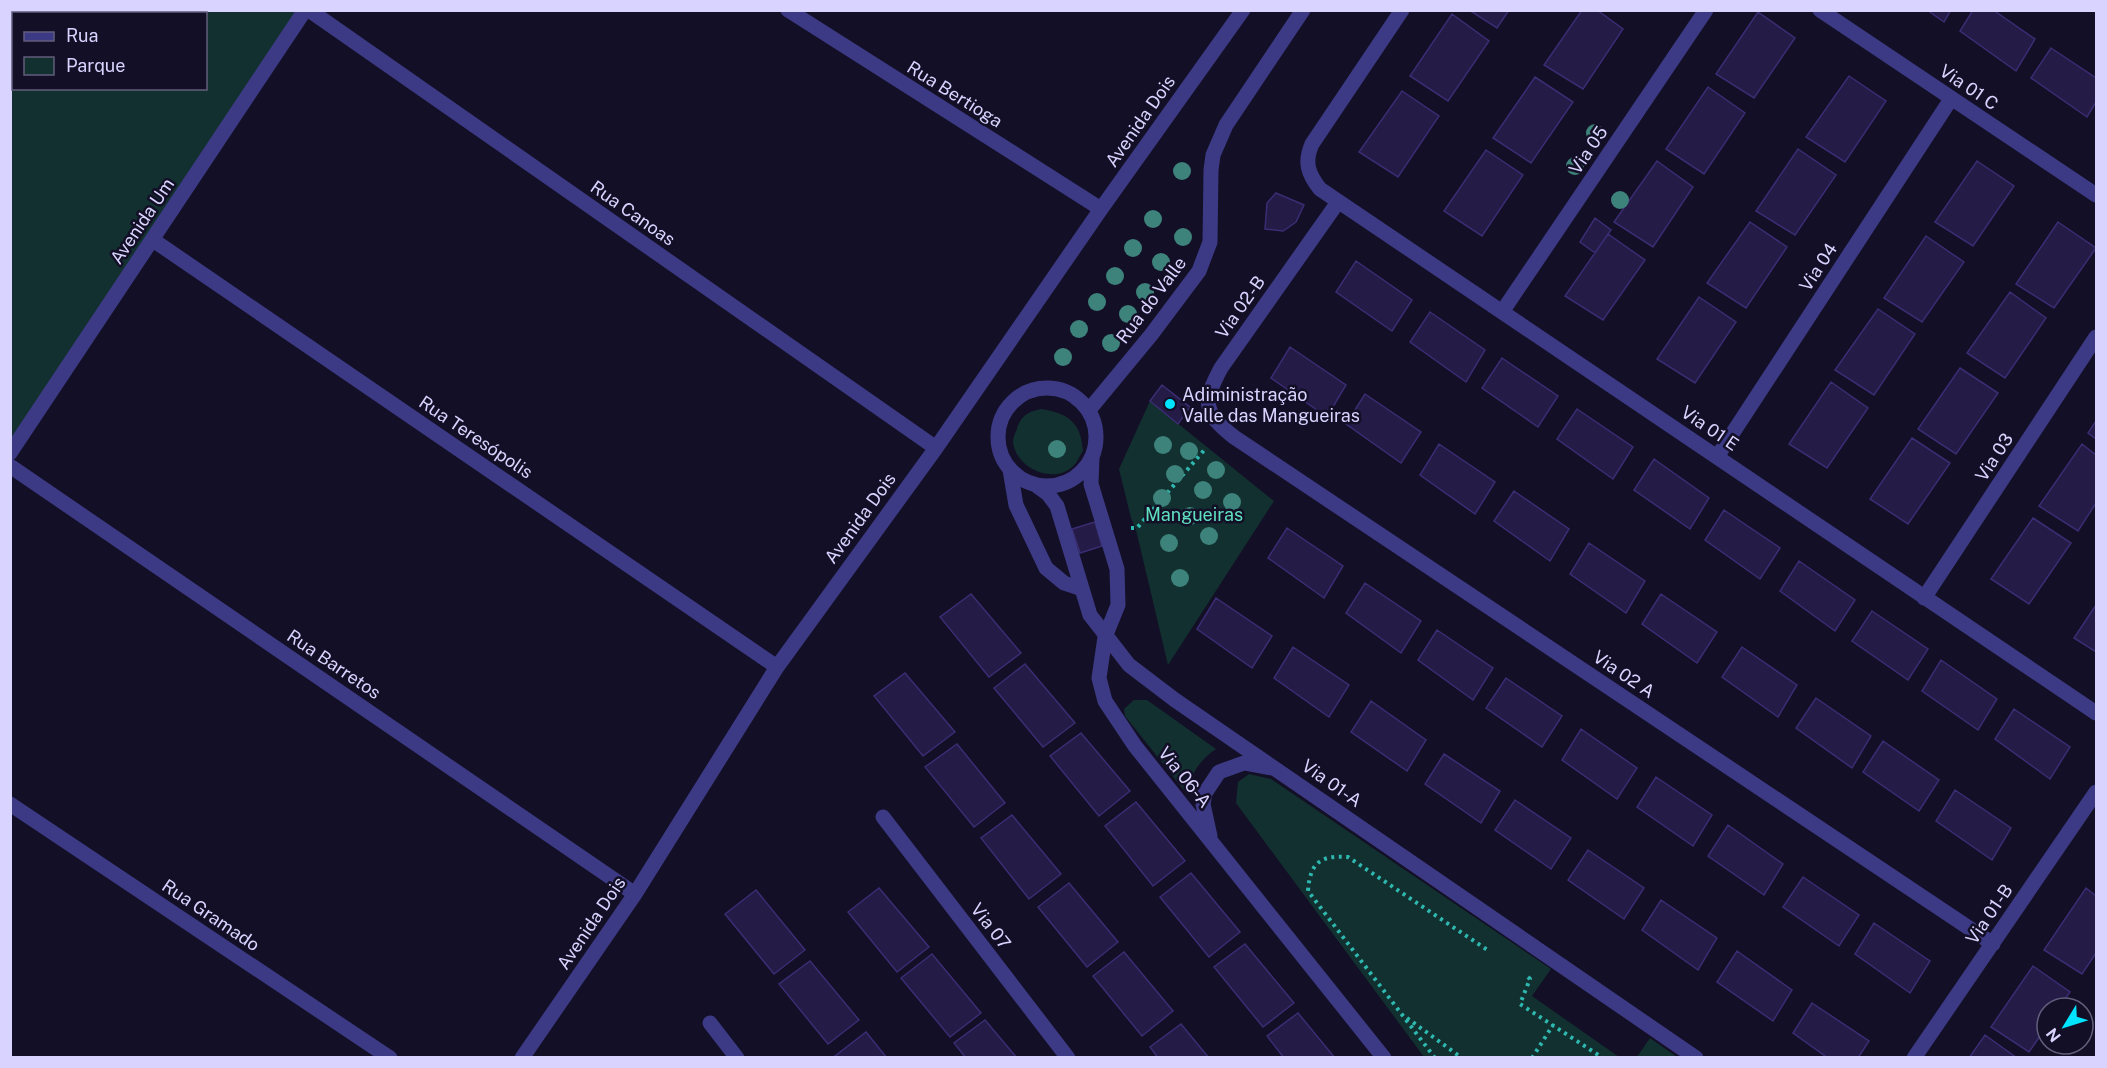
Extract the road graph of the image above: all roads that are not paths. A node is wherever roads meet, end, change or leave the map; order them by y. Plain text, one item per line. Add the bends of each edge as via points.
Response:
1 (307, 10) edge
2 (788, 10) edge
3 (1243, 10) edge
4 (1303, 10) edge
5 (1402, 10) edge
6 (1706, 10) edge
7 (1820, 10) edge
8 (1951, 99) junction
9 (2097, 195) edge
10 (1338, 202) junction
11 (1101, 210) junction
12 (153, 240) junction
13 (1502, 312) junction
14 (2097, 336) edge
15 (1089, 410) junction
16 (1229, 433) joint
17 (936, 448) junction
18 (10, 453) edge
19 (1717, 457) junction
20 (1092, 458) junction
21 (10, 466) edge
22 (1010, 470) junction
23 (1037, 486) junction
24 (1082, 589) junction
25 (1924, 598) junction
26 (1105, 637) junction
27 (777, 667) junction
28 (2097, 713) edge
29 (1277, 769) junction
30 (2097, 792) edge
31 (10, 804) edge
32 (883, 818) dead end
33 (1211, 840) junction
34 (635, 894) junction
35 (1993, 944) junction
36 (710, 1023) dead end
37 (390, 1058) edge
38 (522, 1058) edge
39 (737, 1058) edge
40 (1068, 1058) edge
41 (1384, 1058) edge
42 (1696, 1058) edge
43 (1914, 1058) edge

1 - 12 street, Avenida Um
1 - 17 street, Rua Canoas
2 - 11 street, Rua Bertioga
3 - 11 street, Avenida Dois
4 - 15 street, Rua do Valle via 1226,125 1213,155 1210,243 1199,271
5 - 10 street, Via 01 E via 1308,153 1308,170 1320,189
6 - 13 street, Via 05
7 - 8 street, Via 01 C
8 - 9 street, Via 01 C
8 - 19 street, Via 04
10 - 13 street, Via 01 E
10 - 16 street, Via 02-B via 1209,389 1209,409
11 - 17 street, Avenida Dois
12 - 18 street, Avenida Um
12 - 27 street, Rua Teresópolis
13 - 19 street, Via 01 E
14 - 25 street, Via 03
15 - 20 street via 1096,425
15 - 22 street via 1064,390 1048,387 1017,397 999,424 997,440
16 - 35 street, Via 02 A
17 - 27 street, Avenida Dois
19 - 25 street, Via 01 E
20 - 23 street via 1070,482 1054,487
20 - 26 street via 1091,484 1117,569 1118,605
21 - 34 street, Rua Barretos
22 - 23 street
22 - 24 street via 1016,505 1046,568 1064,583
23 - 24 street via 1057,506
24 - 26 street via 1089,615
25 - 28 street, Via 01 E
26 - 29 street, Via 01-A via 1143,676
26 - 33 street, Via 06-A via 1099,678 1105,701 1135,746
27 - 34 street, Avenida Dois
29 - 33 street via 1244,763 1219,772 1205,793 1203,804
29 - 42 street, Via 01-A
30 - 35 street, Via 01-B
31 - 37 street, Rua Gramado
32 - 40 street, Via 07
33 - 41 street, Via 06-A
34 - 38 street, Avenida Dois
35 - 43 street, Via 01-B
36 - 39 street

